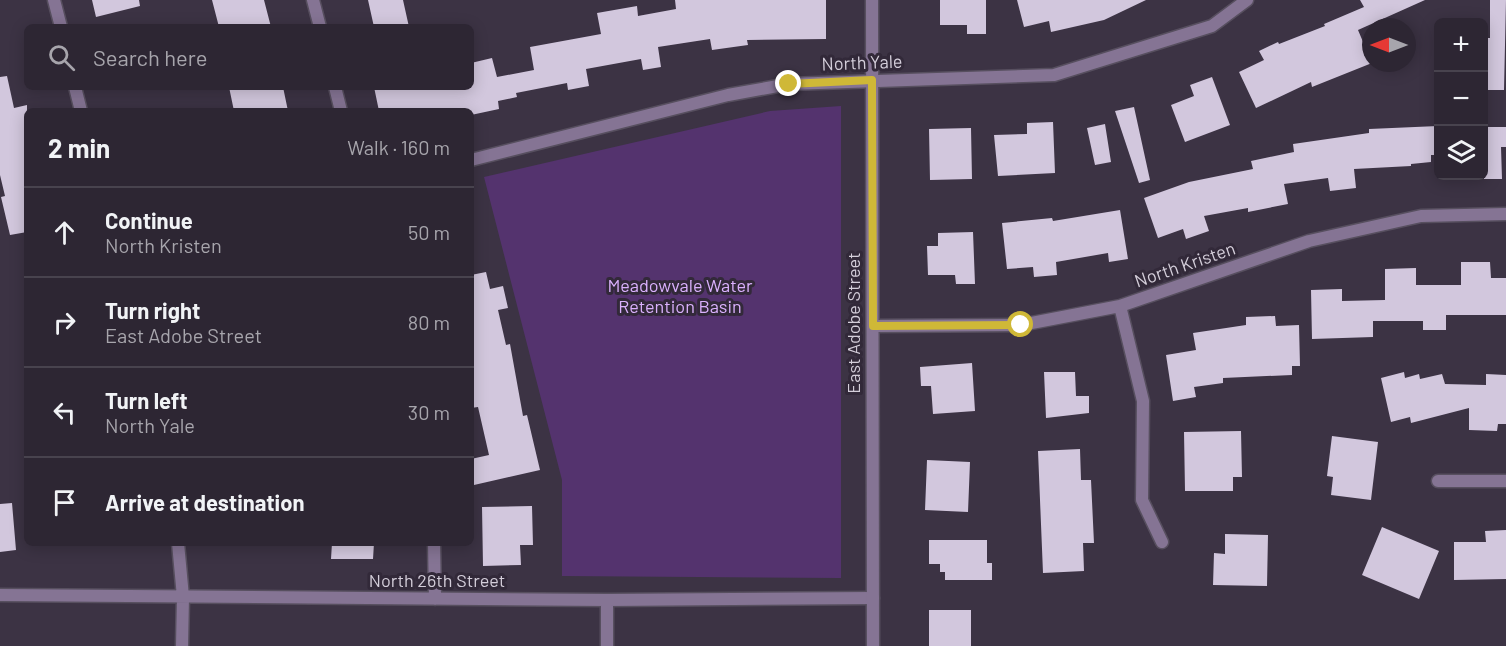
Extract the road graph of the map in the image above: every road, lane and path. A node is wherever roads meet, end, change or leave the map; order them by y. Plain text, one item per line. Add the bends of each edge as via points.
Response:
1 (54, 0) edge
2 (313, 0) edge
3 (872, 0) edge
4 (1247, 0) edge
5 (60, 24) edge
6 (319, 24) edge
7 (872, 80) junction
8 (76, 90) edge
9 (335, 90) edge
10 (80, 108) edge
11 (339, 108) edge
12 (474, 159) edge
13 (1506, 214) edge
14 (1120, 306) junction
15 (873, 326) junction
16 (1438, 481) dead end
17 (1506, 481) edge
18 (1162, 542) dead end
19 (178, 546) edge
20 (434, 546) edge
21 (0, 595) edge
22 (183, 597) junction
23 (873, 598) junction
24 (435, 599) junction
25 (607, 600) junction
26 (183, 646) edge
27 (607, 646) edge
28 (873, 646) edge

1 - 5 street
2 - 6 street
3 - 7 street, East Adobe Street
4 - 7 street, North Yale via 1212,26 1054,75
7 - 12 street, North Yale via 789,84 728,94
7 - 15 street, East Adobe Street
8 - 10 street
9 - 11 street
13 - 14 street, North Kristen via 1421,216 1309,240
14 - 15 street, North Kristen via 1021,325
14 - 18 street via 1143,400 1142,500
15 - 23 street, East Adobe Street
16 - 17 street
19 - 22 street
20 - 24 street
21 - 22 street, North 26th Street
22 - 24 street, North 26th Street
22 - 26 street
23 - 25 street, North 26th Street
23 - 28 street, East Adobe Street
24 - 25 street, North 26th Street
25 - 27 street

